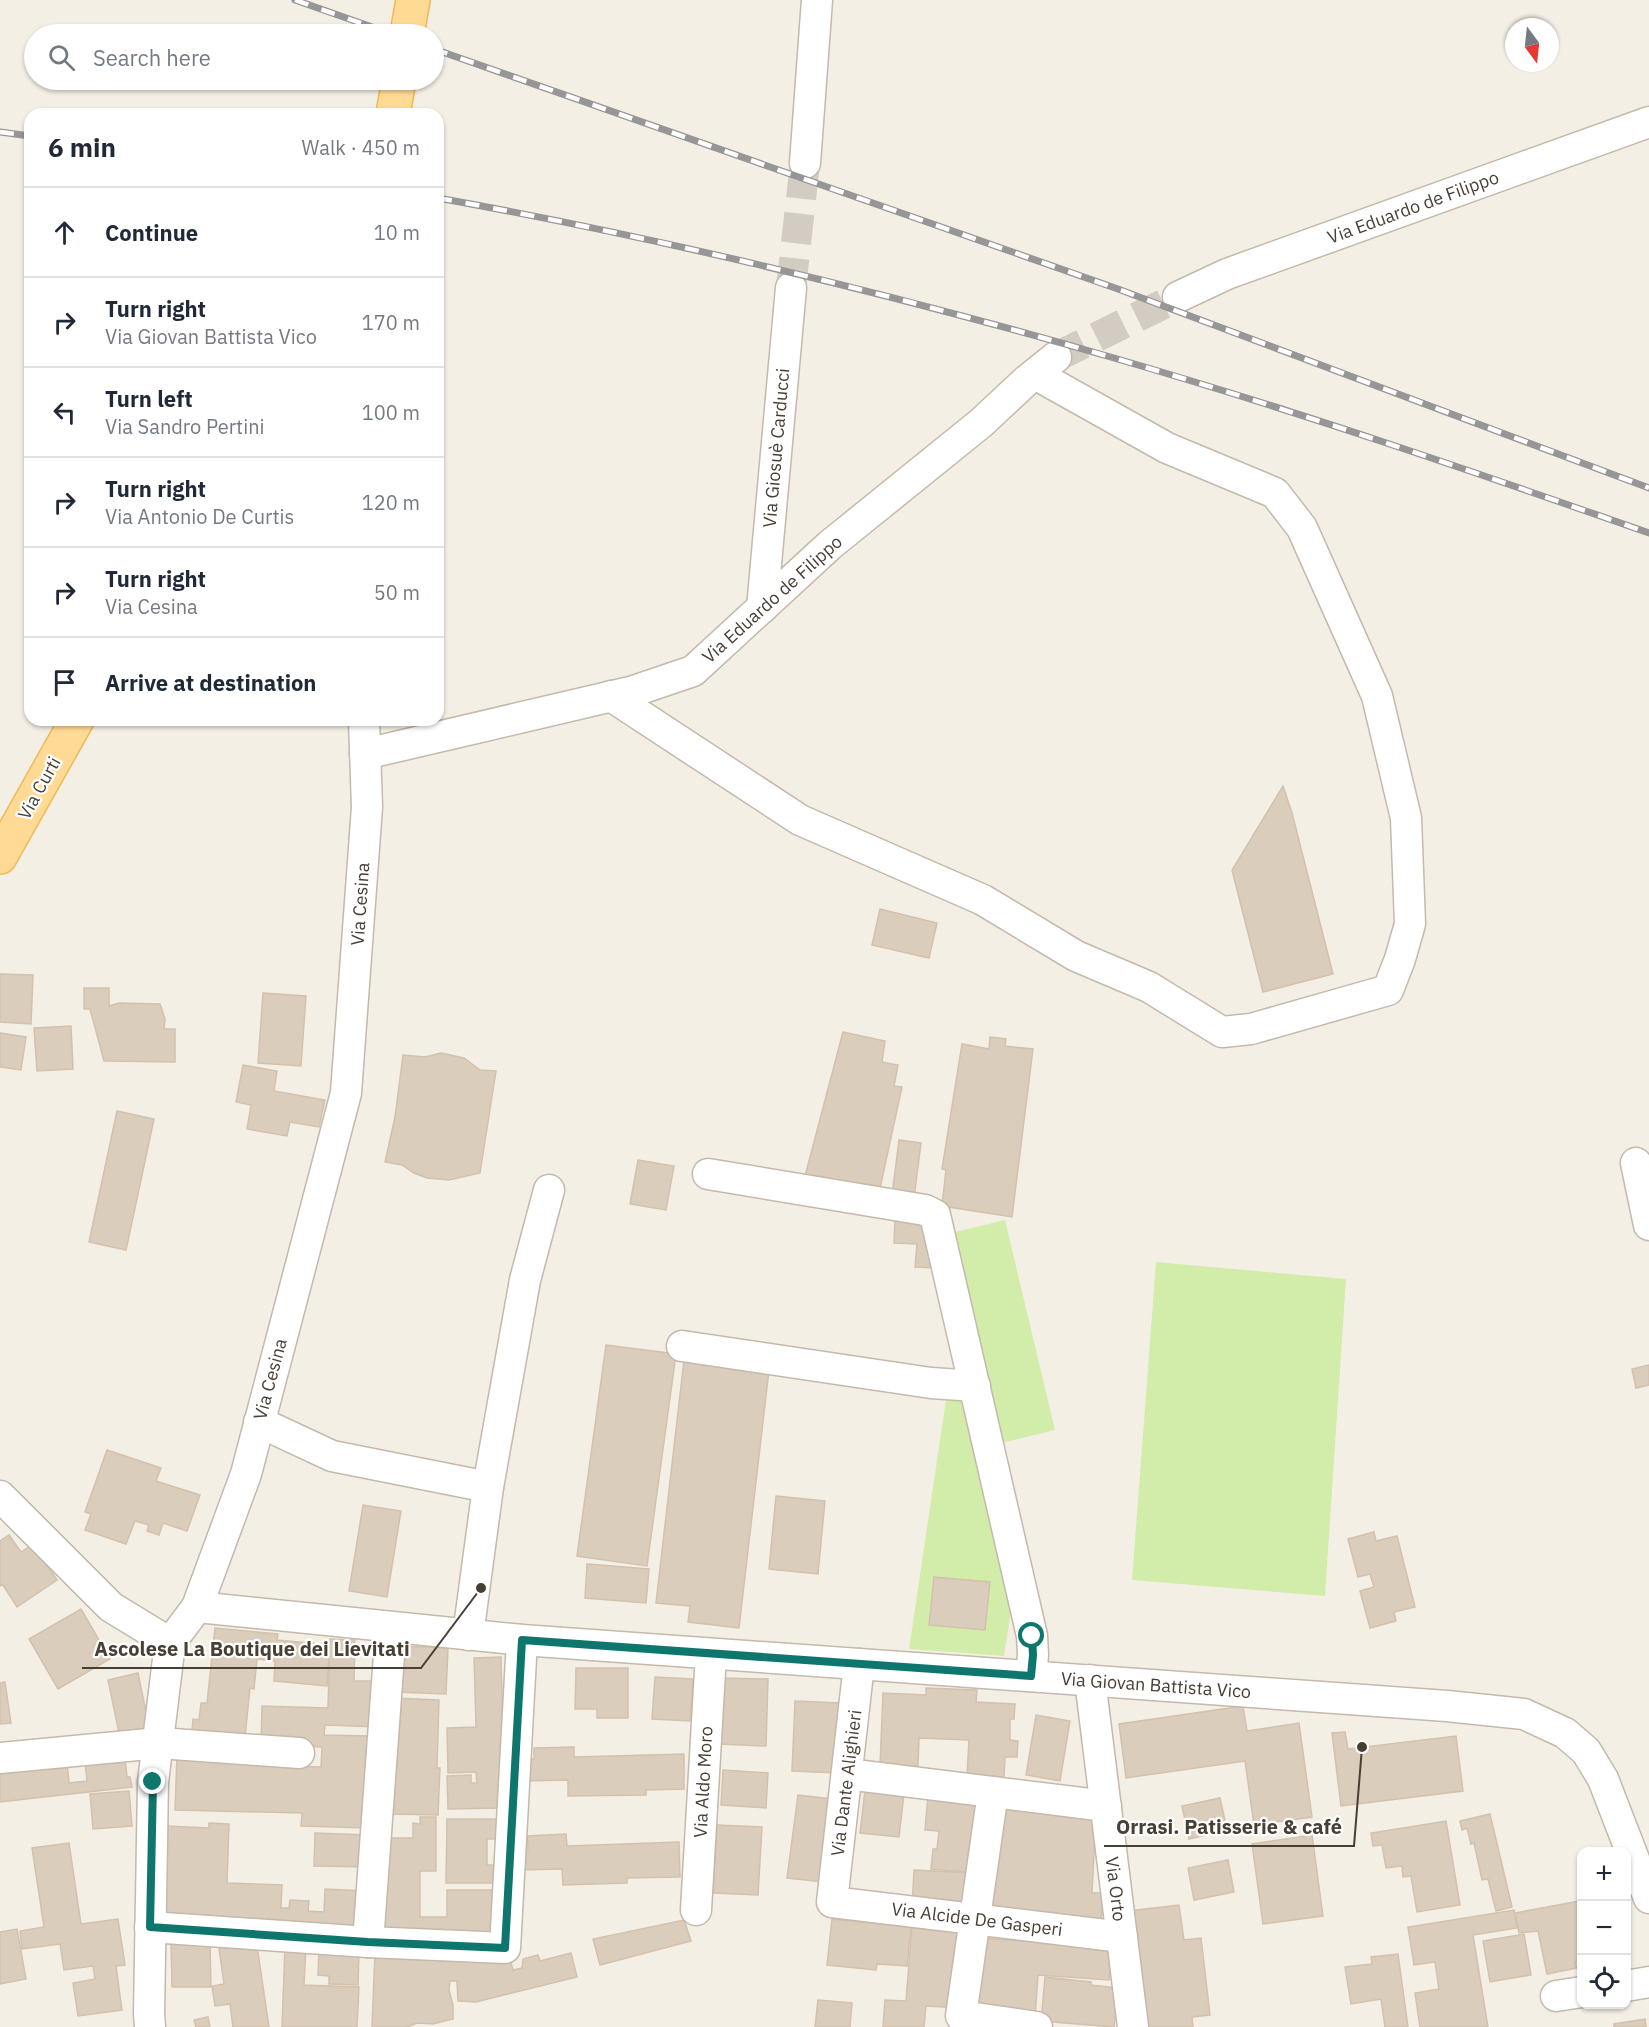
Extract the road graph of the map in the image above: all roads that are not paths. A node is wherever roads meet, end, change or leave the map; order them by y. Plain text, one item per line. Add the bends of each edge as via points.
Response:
1 (413, 0) edge
2 (817, 0) edge
3 (409, 24) edge
4 (1649, 122) edge
5 (805, 163) tunnel mouth
6 (791, 288) tunnel mouth
7 (1178, 297) tunnel mouth
8 (762, 608) junction
9 (611, 696) junction
10 (74, 726) edge
11 (364, 726) edge
12 (365, 754) junction
13 (0, 857) edge
14 (1636, 1163) dead end
15 (708, 1174) dead end
16 (549, 1190) dead end
17 (1649, 1226) edge
18 (682, 1346) dead end
19 (975, 1386) junction
20 (259, 1422) junction
21 (488, 1487) junction
22 (0, 1496) edge
23 (198, 1607) junction
24 (391, 1628) junction
25 (468, 1635) junction
26 (522, 1640) junction
27 (170, 1643) junction
28 (711, 1654) junction
29 (859, 1664) junction
30 (1031, 1676) junction
31 (1090, 1680) junction
32 (159, 1743) junction
33 (299, 1753) dead end
34 (0, 1758) edge
35 (847, 1774) junction
36 (993, 1792) junction
37 (1106, 1806) junction
38 (1649, 1898) edge
39 (832, 1902) joint
40 (696, 1910) dead end
41 (976, 1919) junction
42 (150, 1927) junction
43 (1122, 1937) junction
44 (368, 1942) junction
45 (1649, 1982) edge
46 (1631, 1985) edge
47 (150, 2027) edge
48 (1037, 2027) edge
49 (1132, 2027) edge

1 - 3 main road
2 - 5 street
4 - 7 street, Via Eduardo de Filippo via 1227,274
6 - 8 street, Via Giosuè Carducci
8 - 9 street, Via Eduardo de Filippo via 693,671
8 - 9 street, Via Eduardo de Filippo via 830,545 1046,365 1167,448 1275,493 1302,528 1377,696 1407,818 1410,924 1388,990 1251,1029 1222,1032 1149,987 1076,956 984,900 801,820
9 - 12 street, Via Eduardo de Filippo
10 - 13 main road, Via Curti
11 - 12 street, Via Cesina
12 - 20 street, Via Cesina via 367,807 346,1093
14 - 17 street
15 - 19 street via 925,1210 935,1215
16 - 21 street via 525,1280
18 - 19 street
19 - 30 street via 1032,1636
20 - 21 street via 332,1456
20 - 23 street, Via Cesina via 246,1474
21 - 25 street
22 - 27 street via 111,1607
23 - 24 street, Via Giovan Battista Vico
23 - 27 street, Via Cesina
24 - 25 street, Via Giovan Battista Vico
24 - 44 street
25 - 26 street, Via Giovan Battista Vico
26 - 28 street, Via Giovan Battista Vico
26 - 44 street via 505,1948
27 - 32 street
28 - 29 street, Via Giovan Battista Vico
28 - 40 street, Via Aldo Moro
29 - 30 street, Via Giovan Battista Vico
29 - 35 street, Via Dante Alighieri
30 - 31 street, Via Giovan Battista Vico
31 - 37 street, Via Orto
31 - 38 street, Via Giovan Battista Vico via 1524,1714 1565,1733 1586,1751 1603,1779
32 - 33 street
32 - 34 street
32 - 42 street via 153,1782
35 - 36 street
35 - 39 street, Via Dante Alighieri
36 - 37 street
36 - 41 street
37 - 43 street, Via Orto
39 - 41 street, Via Alcide De Gasperi
41 - 43 street, Via Alcide De Gasperi
41 - 48 street via 961,2016
42 - 44 street
42 - 47 street
43 - 49 street, Via Orto
45 - 46 street

